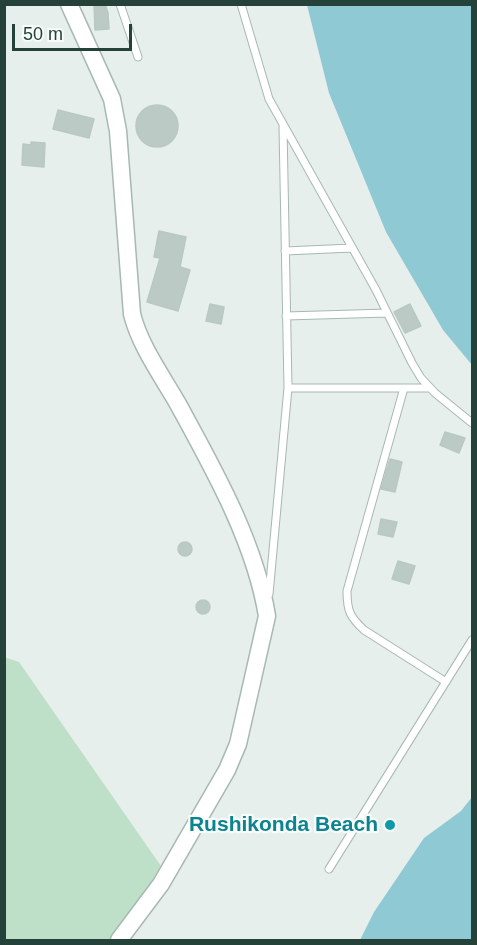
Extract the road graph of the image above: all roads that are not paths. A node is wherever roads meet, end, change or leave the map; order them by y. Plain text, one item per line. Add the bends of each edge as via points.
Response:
1 (69, 4) edge
2 (120, 4) edge
3 (241, 4) edge
4 (138, 57) dead end
5 (283, 127) junction
6 (352, 248) junction
7 (285, 251) junction
8 (387, 314) junction
9 (286, 316) junction
10 (288, 388) junction
11 (404, 388) junction
12 (430, 388) junction
13 (472, 423) edge
14 (267, 616) junction
15 (472, 640) edge
16 (446, 682) junction
17 (329, 869) dead end
18 (118, 940) edge

1 - 14 street via 112,99 136,329 238,520
2 - 4 lane
3 - 5 lane via 269,99
5 - 6 lane
5 - 7 lane
6 - 7 lane
6 - 8 lane
7 - 9 lane
8 - 9 lane
8 - 12 lane via 412,363
9 - 10 lane
10 - 11 lane
10 - 14 lane
11 - 12 lane
11 - 16 lane via 347,591 347,605 352,620 364,630
12 - 13 lane
14 - 18 street via 238,744 227,770 161,884
15 - 16 lane
16 - 17 lane

